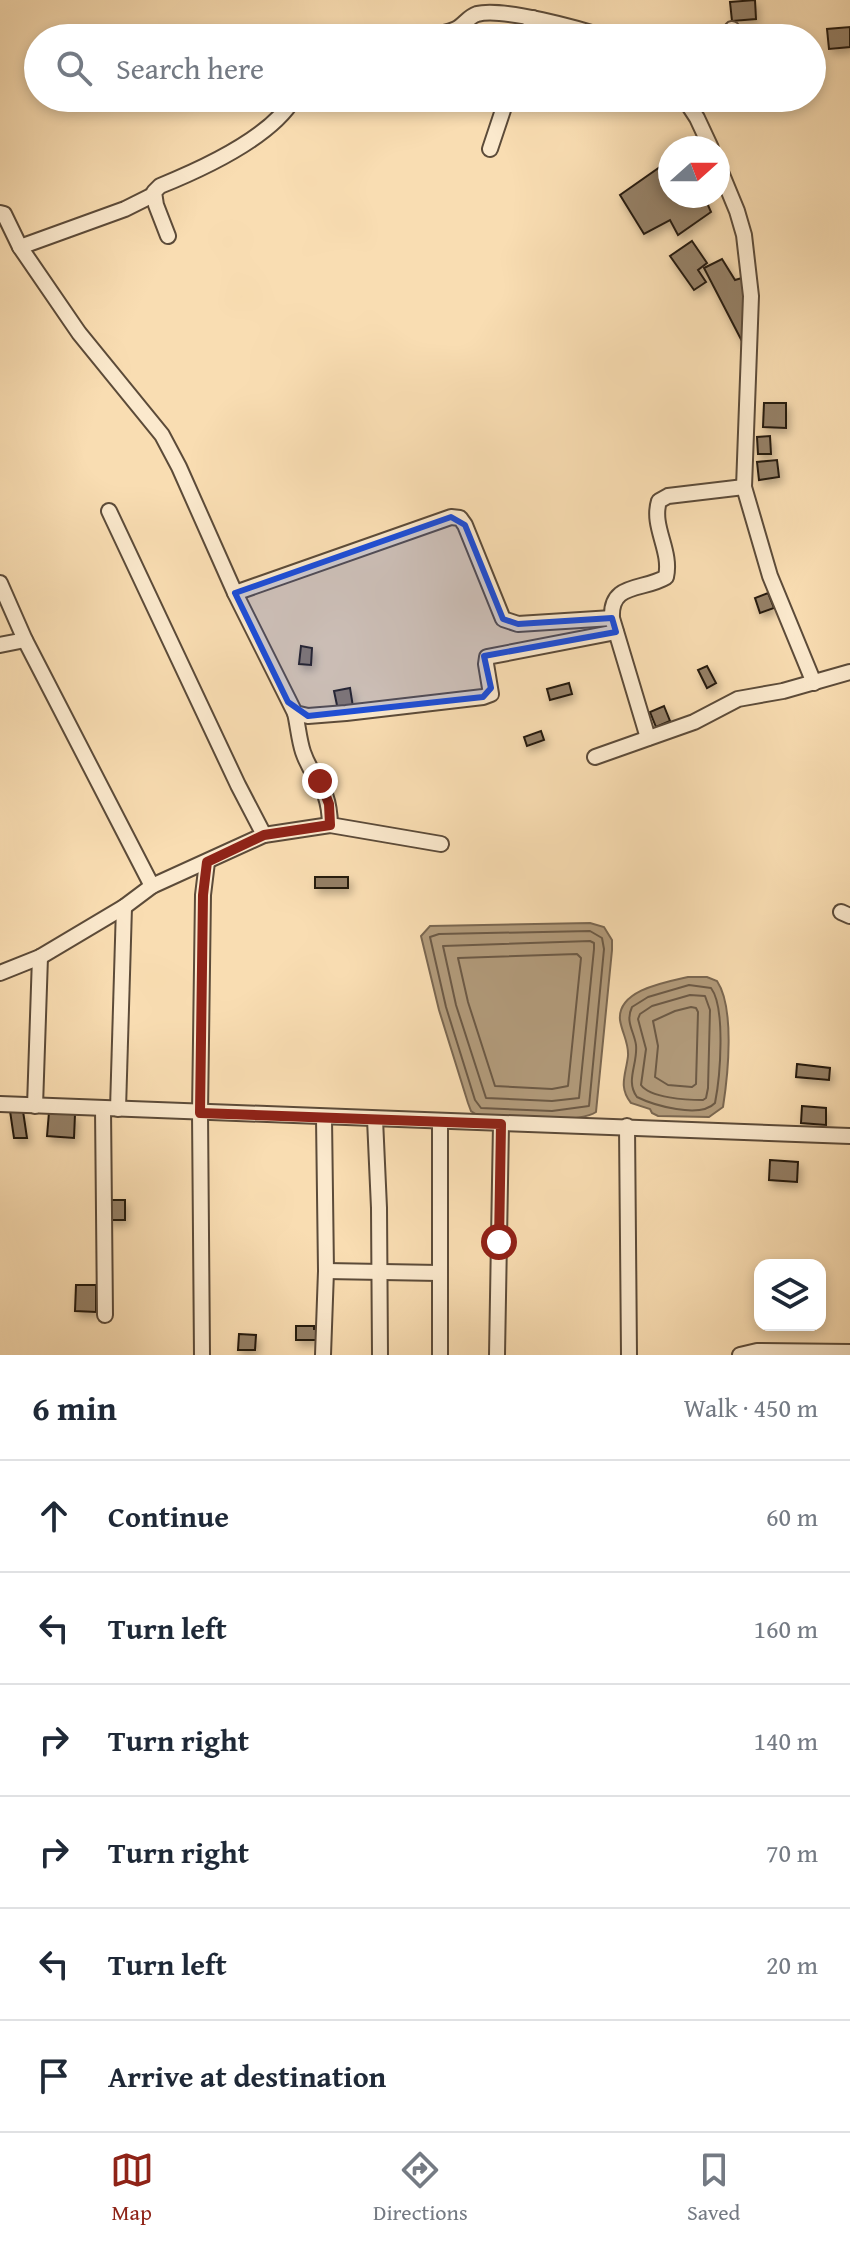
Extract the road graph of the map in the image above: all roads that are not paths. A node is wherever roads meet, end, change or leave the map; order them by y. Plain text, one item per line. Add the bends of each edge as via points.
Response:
1 (533, 18) junction
2 (463, 24) edge
3 (531, 24) edge
4 (555, 24) edge
5 (285, 112) edge
6 (502, 112) edge
7 (693, 112) edge
8 (705, 136) edge
9 (490, 149) dead end
10 (730, 194) edge
11 (153, 195) junction
12 (0, 213) edge
13 (168, 236) dead end
14 (20, 247) junction
15 (744, 487) junction
16 (109, 511) dead end
17 (0, 583) edge
18 (235, 593) junction
19 (614, 625) junction
20 (25, 640) junction
21 (0, 645) edge
22 (850, 672) edge
23 (814, 683) junction
24 (295, 713) junction
25 (648, 738) junction
26 (595, 757) dead end
27 (330, 825) junction
28 (264, 835) junction
29 (441, 844) dead end
30 (207, 862) junction
31 (152, 886) junction
32 (124, 907) junction
33 (40, 957) junction
34 (0, 973) edge
35 (0, 1104) edge
36 (35, 1106) junction
37 (110, 1109) junction
38 (200, 1113) junction
39 (324, 1118) junction
40 (375, 1119) junction
41 (440, 1121) junction
42 (501, 1124) junction
43 (627, 1126) junction
44 (850, 1136) edge
45 (326, 1271) junction
46 (378, 1272) junction
47 (439, 1273) junction
48 (105, 1315) dead end
49 (850, 1352) edge
50 (202, 1355) edge
51 (323, 1355) edge
52 (380, 1355) edge
53 (440, 1355) edge
54 (497, 1355) edge
55 (629, 1355) edge
56 (740, 1355) edge

1 - 2 street via 477,14
1 - 3 street
1 - 4 street
5 - 11 street via 229,154 160,186
6 - 9 street
7 - 8 street
10 - 15 street via 744,235 751,296
11 - 13 street
11 - 14 street
12 - 14 street
14 - 18 street via 79,333 162,435
15 - 19 street via 659,501 666,577 619,594 614,599
15 - 23 street via 770,576
16 - 28 street
17 - 20 street
18 - 19 street via 451,517 465,525 503,619 518,624
18 - 24 street
19 - 24 street via 487,657 491,694 483,697 346,713
19 - 25 street
20 - 21 street
20 - 31 street
22 - 23 street
23 - 25 street via 738,699
24 - 27 street via 303,753 326,792
25 - 26 street
27 - 28 street
27 - 29 street
28 - 30 street
30 - 31 street
30 - 38 street
31 - 32 street
32 - 33 street
32 - 37 street
33 - 34 street
33 - 36 street
35 - 36 street
36 - 37 street
37 - 38 street
37 - 48 street
38 - 39 street
38 - 50 street
39 - 40 street
39 - 45 street
40 - 41 street
40 - 46 street
41 - 42 street
41 - 47 street
42 - 43 street
42 - 54 street
43 - 44 street
43 - 55 street
45 - 46 street
45 - 51 street
46 - 47 street
46 - 52 street
47 - 53 street
49 - 56 street

